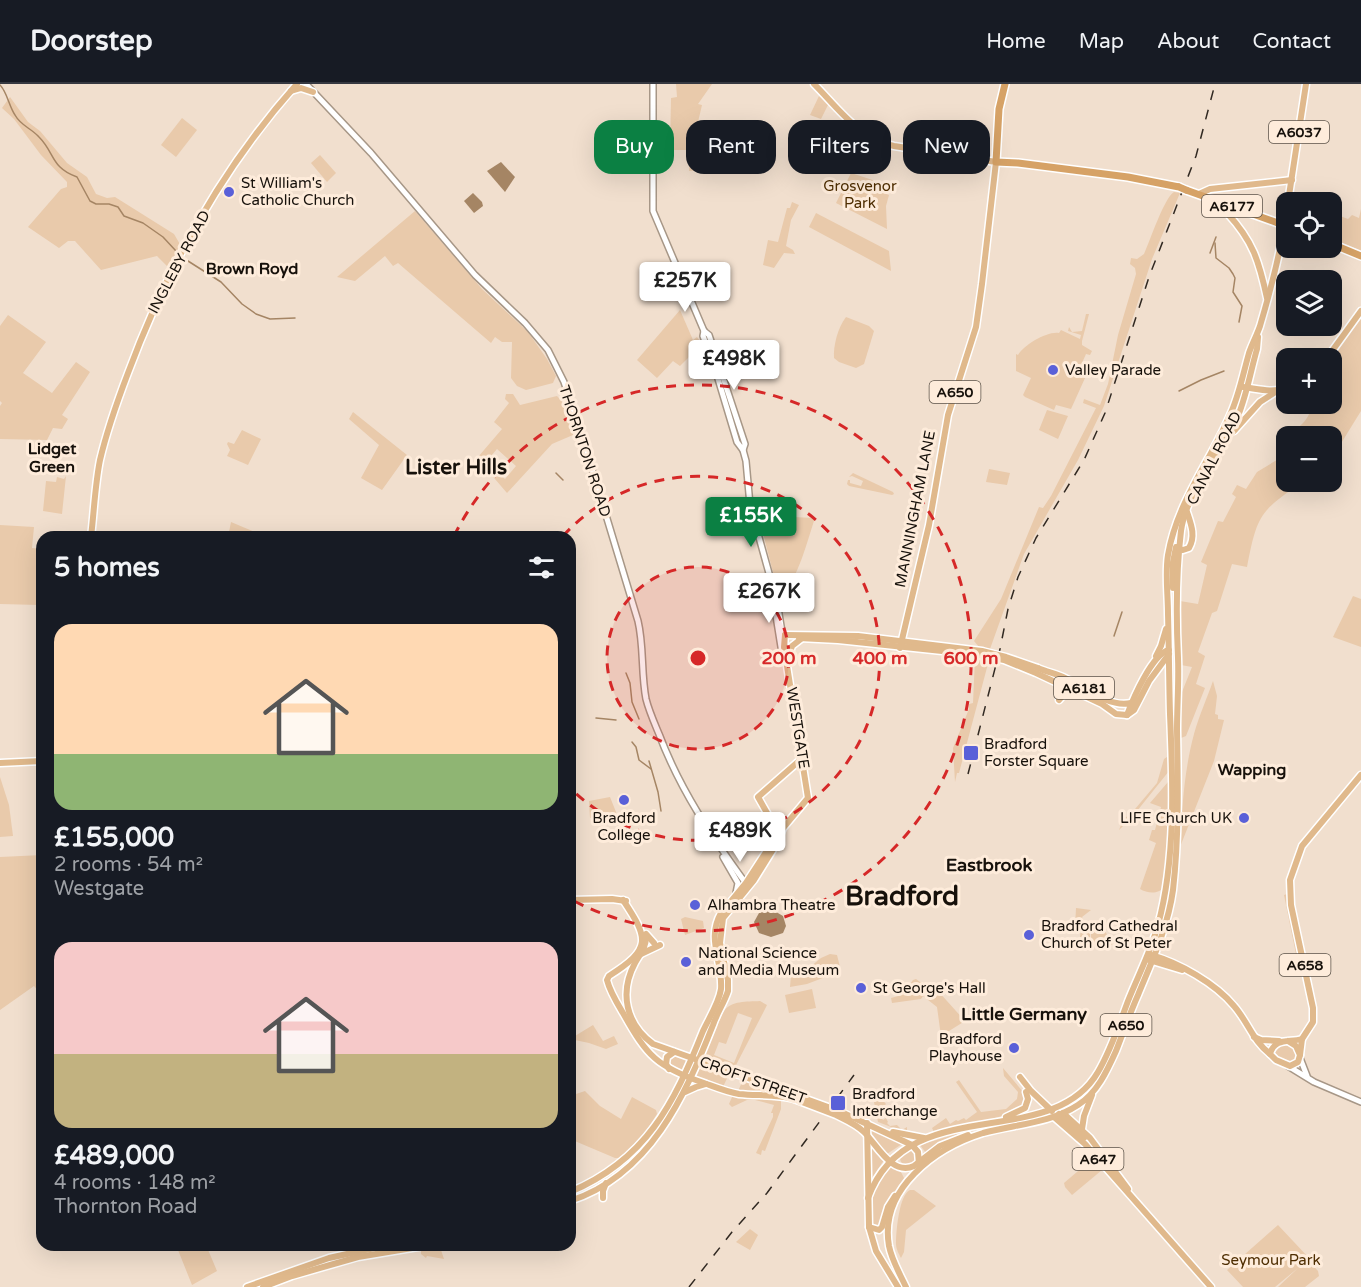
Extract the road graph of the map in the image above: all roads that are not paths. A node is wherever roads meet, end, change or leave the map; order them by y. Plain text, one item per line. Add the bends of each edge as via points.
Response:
1 (297, 84) edge
2 (306, 84) edge
3 (653, 84) edge
4 (814, 84) edge
5 (1005, 84) edge
6 (1305, 84) edge
7 (291, 89) edge
8 (313, 92) junction
9 (996, 162) junction
10 (1292, 180) junction
11 (1290, 192) edge
12 (1198, 194) junction
13 (1227, 204) junction
14 (1276, 222) edge
15 (1342, 248) edge
16 (1361, 256) edge
17 (1277, 258) edge
18 (1267, 301) junction
19 (1361, 311) edge
20 (1258, 330) junction
21 (1334, 348) edge
22 (1249, 374) junction
23 (1243, 387) junction
24 (1256, 389) junction
25 (1276, 391) edge
26 (1276, 392) edge
27 (1260, 402) junction
28 (1235, 411) junction
29 (1250, 412) junction
30 (1224, 442) junction
31 (1187, 511) junction
32 (91, 531) edge
33 (1175, 549) junction
34 (772, 586) junction
35 (786, 595) dead end
36 (1168, 615) junction
37 (905, 631) junction
38 (783, 637) junction
39 (802, 638) junction
40 (892, 641) junction
41 (916, 643) junction
42 (903, 645) junction
43 (965, 648) junction
44 (955, 652) junction
45 (1169, 652) junction
46 (981, 653) junction
47 (1178, 658) junction
48 (788, 661) junction
49 (1037, 671) junction
50 (1155, 672) junction
51 (1146, 675) junction
52 (1065, 678) junction
53 (1169, 693) junction
54 (1088, 697) junction
55 (1059, 700) dead end
56 (1112, 702) junction
57 (1134, 704) junction
58 (1128, 714) junction
59 (802, 753) junction
60 (1178, 759) junction
61 (36, 761) edge
62 (0, 763) edge
63 (795, 765) junction
64 (1172, 772) junction
65 (804, 773) junction
66 (1361, 775) edge
67 (780, 836) junction
68 (721, 849) junction
69 (1175, 865) junction
70 (736, 871) junction
71 (753, 872) junction
72 (747, 885) junction
73 (1164, 898) junction
74 (576, 900) edge
75 (732, 900) junction
76 (626, 901) junction
77 (646, 933) junction
78 (644, 944) junction
79 (640, 954) junction
80 (1150, 958) junction
81 (615, 972) junction
82 (628, 984) junction
83 (611, 992) junction
84 (722, 997) junction
85 (1254, 1036) junction
86 (1302, 1039) junction
87 (1284, 1041) junction
88 (698, 1045) junction
89 (677, 1053) junction
90 (1270, 1054) junction
91 (1300, 1056) junction
92 (696, 1060) junction
93 (1286, 1065) junction
94 (671, 1071) junction
95 (1020, 1077) dead end
96 (688, 1078) junction
97 (1309, 1079) junction
98 (707, 1084) junction
99 (681, 1092) junction
100 (1026, 1092) dead end
101 (1093, 1092) junction
102 (795, 1097) junction
103 (1361, 1102) edge
104 (1068, 1103) junction
105 (1079, 1104) junction
106 (1025, 1108) junction
107 (837, 1113) junction
108 (1057, 1113) junction
109 (1024, 1116) junction
110 (1084, 1116) junction
111 (1036, 1121) junction
112 (991, 1122) junction
113 (867, 1123) junction
114 (878, 1128) junction
115 (1080, 1134) junction
116 (868, 1137) junction
117 (926, 1138) junction
118 (912, 1145) junction
119 (896, 1154) junction
120 (890, 1161) junction
121 (918, 1166) junction
122 (900, 1168) junction
123 (593, 1181) junction
124 (607, 1182) junction
125 (904, 1188) junction
126 (576, 1189) edge
127 (596, 1189) junction
128 (576, 1196) edge
129 (603, 1198) dead end
130 (868, 1198) junction
131 (1139, 1204) junction
132 (868, 1227) junction
133 (361, 1251) edge
134 (394, 1251) edge
135 (247, 1287) edge
136 (263, 1287) edge
137 (898, 1287) edge
138 (906, 1287) edge
139 (1211, 1287) edge

1 - 7 main road, INGLEBY ROAD
2 - 8 main road, THORNTON ROAD
3 - 34 main road, WESTGATE via 653,211 704,331 709,334 745,444 750,505
4 - 9 main road, A6177 via 860,131 885,145
5 - 9 highway, MANNINGHAM LANE / A650 via 999,109
6 - 10 main road, A6037
7 - 8 main road
7 - 32 main road, INGLEBY ROAD via 237,160 195,226 143,332 100,460
8 - 68 main road, THORNTON ROAD via 475,275 534,332 553,359 579,426 638,621 647,701 684,791
9 - 12 highway, A6177 via 1128,177
9 - 37 main road, MANNINGHAM LANE / A650 via 976,327 948,415
10 - 11 main road, A6037
10 - 12 main road via 1210,189
12 - 13 highway, A6177
13 - 14 highway, A6177, bridge
13 - 18 main road via 1227,213 1251,243
15 - 16 highway
17 - 18 main road, CANAL ROAD
18 - 20 main road, CANAL ROAD / A650
19 - 21 main road
20 - 22 main road, CANAL ROAD / A650
20 - 23 main road, CANAL ROAD / A650
22 - 23 main road, CANAL ROAD / A650
22 - 24 main road
23 - 24 main road
23 - 28 main road, CANAL ROAD / A650
24 - 25 main road
24 - 27 main road
26 - 27 main road
27 - 29 main road
28 - 29 main road
28 - 30 main road, CANAL ROAD / A650
28 - 33 main road, CANAL ROAD / A650 via 1192,485
29 - 30 main road
30 - 31 main road, CANAL ROAD / A650
31 - 33 main road, CANAL ROAD / A650
31 - 33 main road via 1192,540 1189,548
33 - 36 main road, CANAL ROAD / A650 via 1167,570
33 - 45 main road, A650 via 1173,639
33 - 47 main road, CANAL ROAD / A650
34 - 35 main road
34 - 38 main road, WESTGATE
36 - 45 main road, CANAL ROAD / A650
36 - 51 main road, CANAL ROAD / A6181 via 1161,646
37 - 40 main road
37 - 41 main road
37 - 42 main road, MANNINGHAM LANE / A650
38 - 39 main road, A6181
38 - 40 main road, A6181 via 840,634
38 - 48 main road, WESTGATE
39 - 42 main road, A6181
39 - 48 main road via 792,646
40 - 42 main road, A6181
41 - 42 main road, A6181
41 - 43 main road, A6181
42 - 44 main road, A6181
43 - 44 main road
43 - 46 main road, A6181
44 - 46 main road, A6181
45 - 47 main road
45 - 50 main road, A6181
45 - 51 main road, CANAL ROAD / A6181 via 1162,653
45 - 53 main road, A650
46 - 49 main road, A6181, bridge via 1006,657
47 - 60 main road, A650
48 - 59 main road, WESTGATE
49 - 52 main road, A6181
49 - 54 main road, A6181
50 - 53 main road via 1166,676
50 - 57 main road, A6181
51 - 57 main road, CANAL ROAD / A6181
52 - 54 main road
52 - 56 main road, A6181
53 - 64 main road, A650
54 - 55 main road via 1069,692
54 - 58 main road, A6181 via 1116,714
56 - 57 main road, A6181
56 - 58 main road, A6181
57 - 58 main road, A6181
59 - 63 main road
59 - 65 main road, WESTGATE
60 - 64 main road
60 - 69 main road, A650
61 - 62 main road
63 - 65 main road
63 - 67 main road via 758,797
64 - 73 main road, A650
65 - 67 main road, WESTGATE via 808,798
66 - 86 main road, A658 via 1302,846 1294,864 1290,890 1293,916 1313,1008 1313,1022
67 - 71 main road
67 - 72 main road
68 - 70 main road, THORNTON ROAD
68 - 75 main road via 738,883
69 - 73 main road
69 - 80 main road, A650 via 1170,903
70 - 71 main road
70 - 72 main road, THORNTON ROAD
71 - 72 main road
72 - 75 main road
72 - 84 main road via 721,925 720,943 728,980
73 - 80 main road, A650
74 - 76 main road
75 - 84 main road via 718,918 714,936
76 - 77 main road
76 - 78 main road via 641,928
77 - 78 main road
77 - 79 main road via 657,944
78 - 79 main road
78 - 81 main road
79 - 82 main road
80 - 85 main road via 1170,960 1191,972 1234,1005
80 - 101 main road, A650 via 1115,1052
80 - 104 main road, A650 via 1128,1000 1104,1062 1096,1076
81 - 82 main road via 625,973
81 - 83 main road via 607,979
82 - 83 main road via 622,994
82 - 89 main road, CROFT STREET via 628,1012 639,1032 653,1044
83 - 94 main road, CROFT STREET via 640,1043
84 - 88 main road
84 - 92 main road
85 - 87 main road
85 - 90 main road
86 - 87 main road
86 - 91 main road, A658
87 - 90 main road via 1273,1046
87 - 91 main road via 1296,1046
88 - 89 main road
88 - 92 main road
89 - 92 main road, CROFT STREET
89 - 94 main road via 669,1055 666,1061
90 - 93 main road
91 - 93 main road via 1293,1066
91 - 97 main road
92 - 96 main road
92 - 102 main road, CROFT STREET
93 - 97 main road
94 - 96 main road, CROFT STREET
94 - 99 main road
95 - 108 main road
96 - 98 main road, CROFT STREET
96 - 99 main road
97 - 103 main road
98 - 99 main road
98 - 102 main road, CROFT STREET via 738,1094
99 - 123 main road via 647,1137
99 - 124 main road via 672,1116 654,1140
100 - 106 main road
101 - 105 main road, A650
101 - 110 main road, A647
102 - 107 main road, CROFT STREET, bridge
104 - 105 main road
104 - 108 main road, A650
105 - 108 main road, A650
105 - 110 main road
106 - 109 main road
106 - 112 main road
107 - 113 main road, CROFT STREET
107 - 116 main road, CROFT STREET
108 - 109 main road, A650
108 - 111 main road, A650
108 - 115 main road, A647
109 - 111 main road
109 - 112 main road, A650
110 - 115 main road, A647
111 - 121 main road, A650 via 952,1140 928,1154
112 - 117 main road, A650
113 - 114 main road, CROFT STREET
113 - 116 main road
114 - 117 main road
114 - 118 main road, CROFT STREET
115 - 131 main road, A647
115 - 131 main road, A647 via 1098,1147
116 - 120 main road, CROFT STREET
116 - 130 main road
117 - 118 main road, A650
118 - 119 main road, A650
118 - 121 main road via 918,1152
119 - 120 main road, A650
119 - 122 main road
120 - 122 main road, CROFT STREET
120 - 130 main road, A650 via 875,1180
121 - 122 main road
121 - 125 main road, A650
123 - 126 main road
123 - 127 main road
124 - 127 main road
124 - 129 main road
125 - 132 main road via 893,1198 882,1227
125 - 138 main road, A650 via 888,1224 895,1264
127 - 128 main road via 590,1188
130 - 132 main road, A650
131 - 139 main road, A647
132 - 137 main road, A650 via 876,1251
133 - 135 main road
134 - 136 main road via 358,1257

